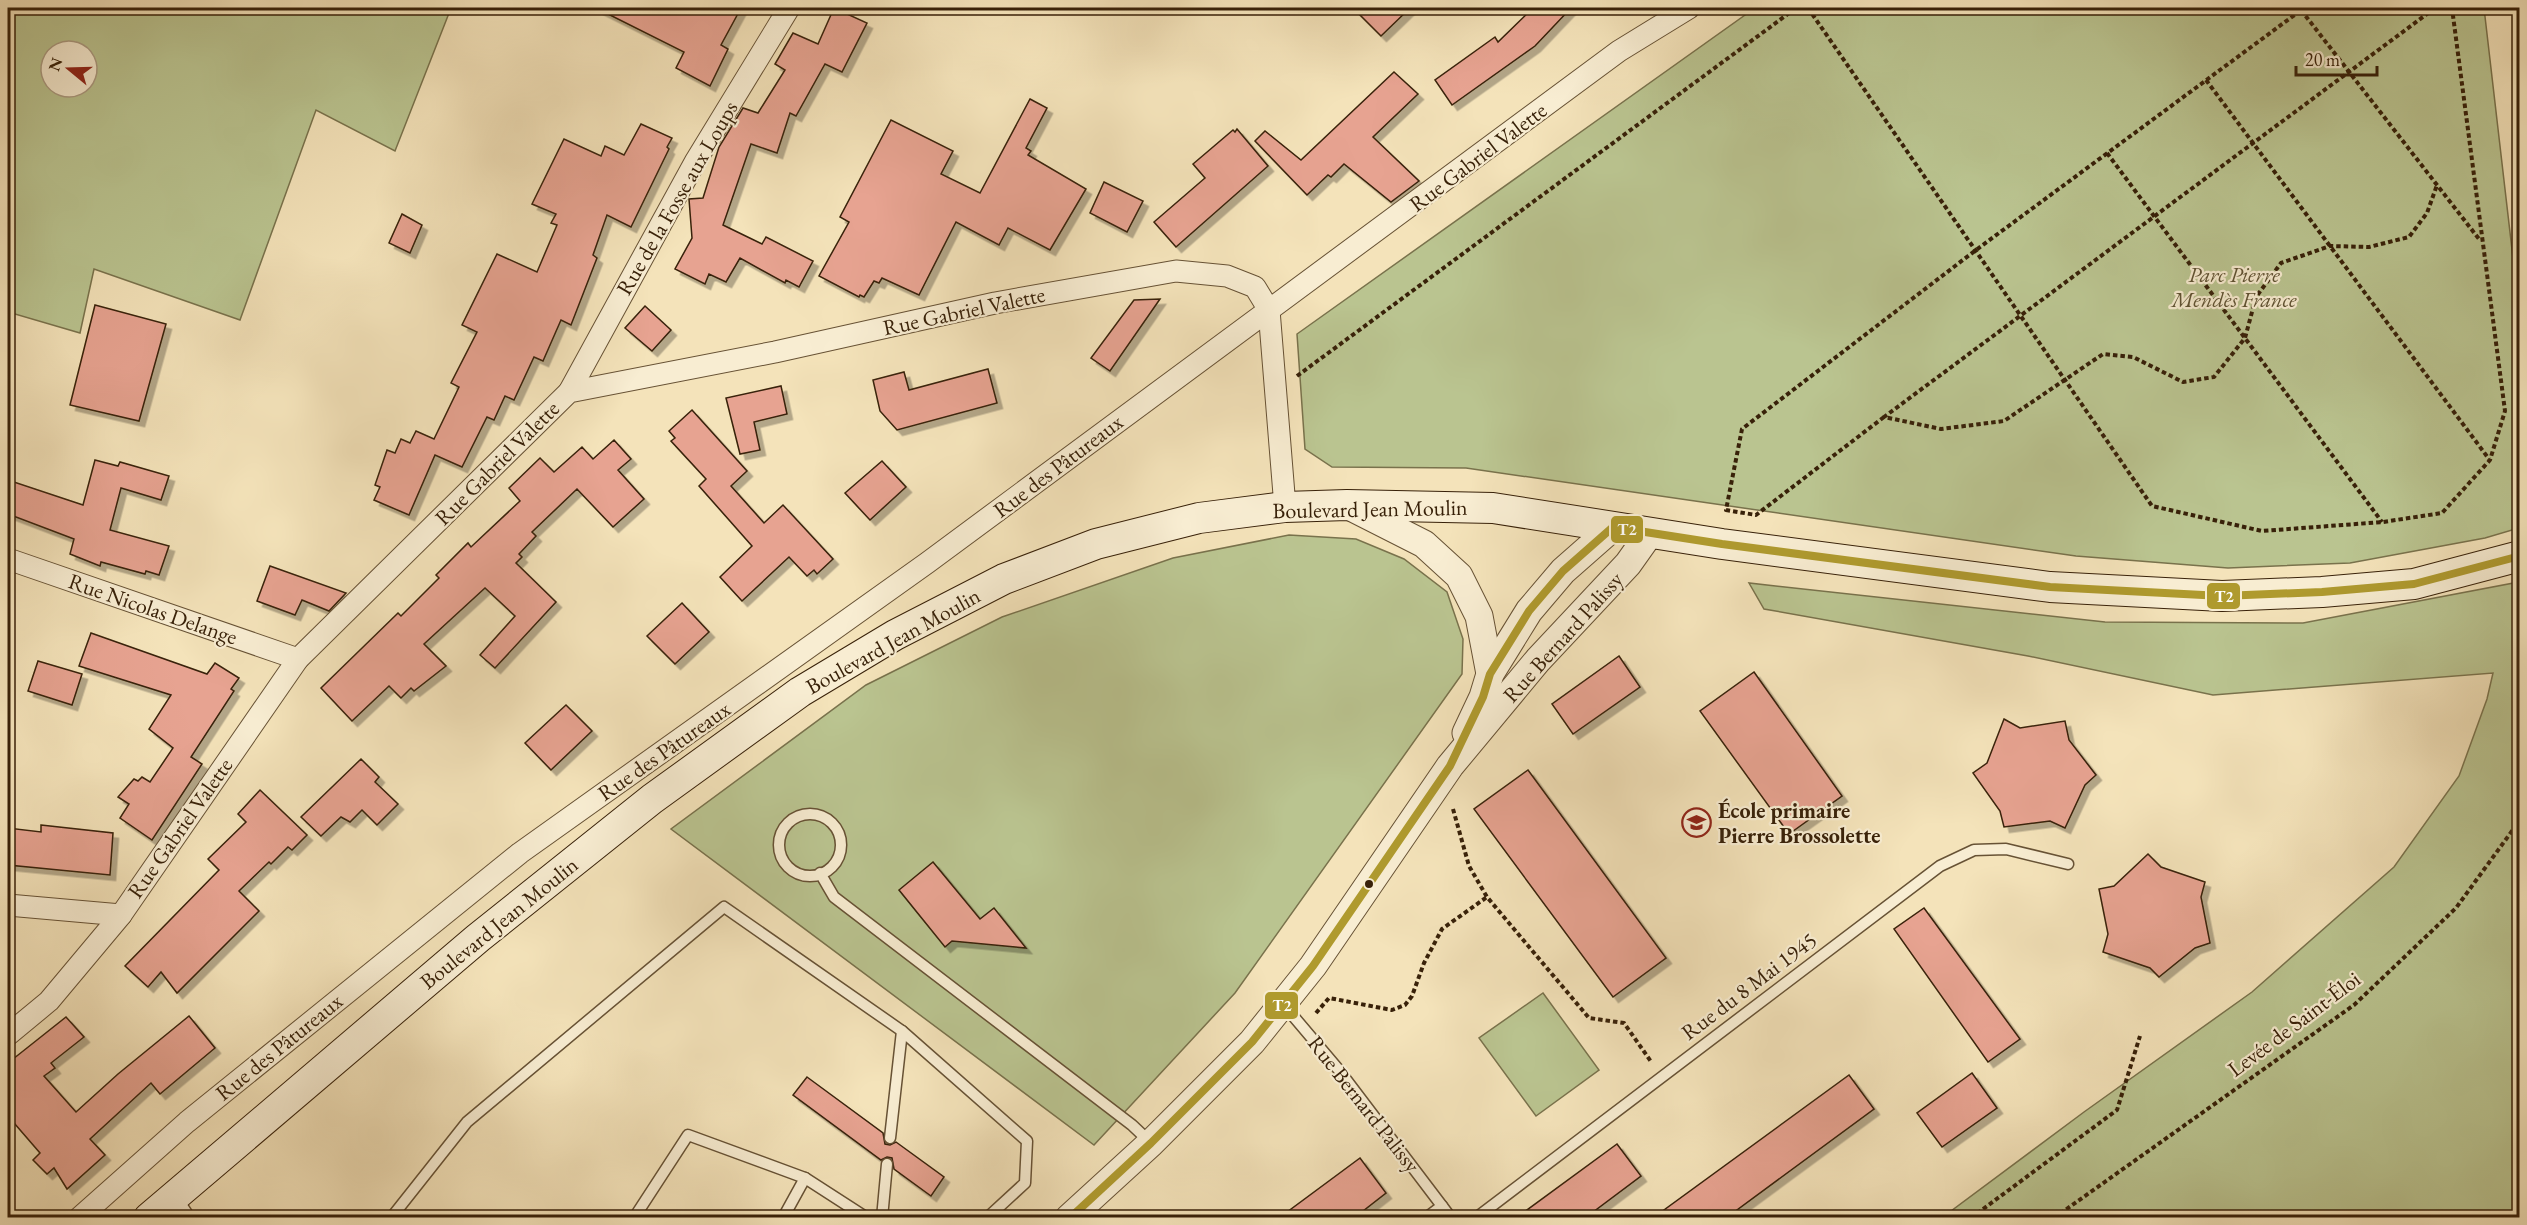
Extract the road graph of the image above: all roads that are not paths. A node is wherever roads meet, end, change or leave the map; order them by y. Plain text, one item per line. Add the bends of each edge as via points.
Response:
1 (789, 8) edge
2 (1689, 8) edge
3 (1269, 310) junction
4 (569, 392) junction
5 (1347, 506) junction
6 (1285, 507) junction
7 (1613, 527) junction
8 (1650, 533) junction
9 (2520, 556) edge
10 (8, 559) edge
11 (298, 659) junction
12 (1490, 674) junction
13 (1450, 766) junction
14 (2068, 864) dead end
15 (820, 873) junction
16 (8, 905) edge
17 (121, 915) junction
18 (1282, 1004) junction
19 (902, 1031) junction
20 (8, 1035) edge
21 (890, 1138) dead end
22 (1151, 1143) junction
23 (887, 1164) dead end
24 (805, 1178) junction
25 (1442, 1206) junction
26 (183, 1207) edge
27 (79, 1218) edge
28 (149, 1218) edge
29 (391, 1218) edge
30 (634, 1218) edge
31 (783, 1218) edge
32 (867, 1218) edge
33 (882, 1218) edge
34 (987, 1218) edge
35 (1069, 1218) edge
36 (1426, 1218) edge
37 (1451, 1218) edge
38 (1476, 1218) edge

1 - 4 street, Rue de la Fosse aux Loups via 695,162
2 - 3 street, Rue Gabriel Valette via 1619,51
3 - 4 street, Rue Gabriel Valette via 1255,287 1227,276 1176,271 995,303
3 - 6 street, Rue Gabriel Valette
3 - 27 street, Rue des Pâtureaux via 927,563 520,853 187,1122
4 - 11 street, Rue Gabriel Valette
5 - 6 main road, Boulevard Jean Moulin
5 - 7 main road, Boulevard Jean Moulin via 1493,508
5 - 12 street, Rue Bernard Palissy via 1424,544 1459,576 1479,616
6 - 26 main road, Boulevard Jean Moulin via 1199,518 1096,544 1004,579 895,635 800,692 652,799 478,938
7 - 8 main road, Boulevard Jean Moulin
7 - 12 street, Rue Bernard Palissy via 1563,570 1529,611
8 - 9 main road, Boulevard Jean Moulin via 2050,587 2222,596 2414,584
8 - 13 street, Rue Bernard Palissy via 1628,564 1538,660
10 - 11 street, Rue Nicolas Delange
11 - 17 street, Rue Gabriel Valette
12 - 13 street, Rue Bernard Palissy
13 - 18 street, Rue Bernard Palissy via 1313,966
14 - 38 lane, Rue du 8 Mai 1945 via 2006,849 1974,850 1940,866
15 - 15 lane via 792,870 780,854 780,835 785,826 801,815 812,814 831,822 840,840 836,860
15 - 22 lane via 834,897
16 - 17 street
17 - 20 street, Rue Gabriel Valette via 49,1001
18 - 22 street, Rue Bernard Palissy via 1252,1042
18 - 25 lane, Rue Bernard Palissy
19 - 21 lane
19 - 29 lane via 724,907 467,1122
19 - 34 lane via 1027,1141 1025,1183
22 - 35 street, Rue Bernard Palissy
23 - 33 lane
24 - 30 lane via 688,1135
24 - 31 lane
24 - 32 lane
25 - 36 lane
25 - 37 lane
26 - 28 main road, Boulevard Jean Moulin

